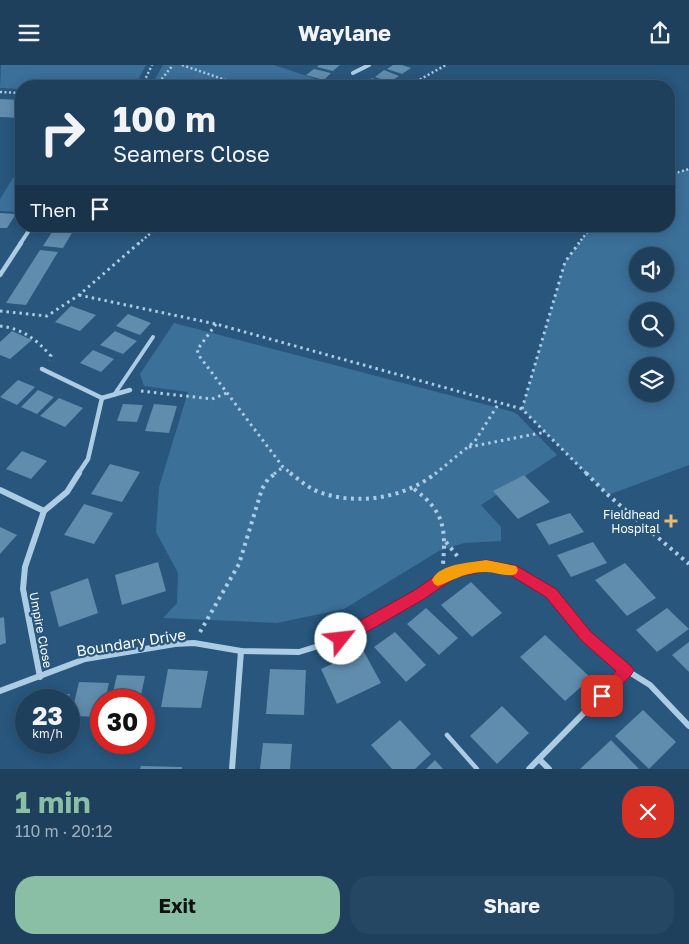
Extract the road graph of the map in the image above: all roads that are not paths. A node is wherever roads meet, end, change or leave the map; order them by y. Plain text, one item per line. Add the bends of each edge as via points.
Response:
1 (369, 65) edge
2 (353, 73) dead end
3 (28, 232) edge
4 (0, 275) edge
5 (153, 337) dead end
6 (42, 369) road end
7 (130, 391) road end
8 (114, 395) junction
9 (102, 398) junction
10 (0, 490) edge
11 (44, 511) junction
12 (241, 651) junction
13 (626, 670) junction
14 (40, 677) junction
15 (0, 691) edge
16 (689, 726) edge
17 (447, 735) dead end
18 (540, 759) junction
19 (232, 769) edge
20 (477, 769) edge
21 (529, 769) edge
22 (549, 769) edge

1 - 2 street
3 - 4 street
5 - 8 lane
6 - 9 street
7 - 8 street
8 - 9 street
9 - 11 street via 88,459 67,491
10 - 11 street
11 - 14 street, Umpire Close via 25,567 23,589
12 - 13 street, Boundary Drive via 299,652 341,639 420,595 453,571 486,565 512,570 551,593 586,636
12 - 14 street, Boundary Drive via 194,643 175,644 85,659
12 - 19 street
13 - 16 street, Boundary Drive via 650,685
13 - 18 street
14 - 15 street, Boundary Drive
17 - 20 lane
18 - 21 street
18 - 22 street

